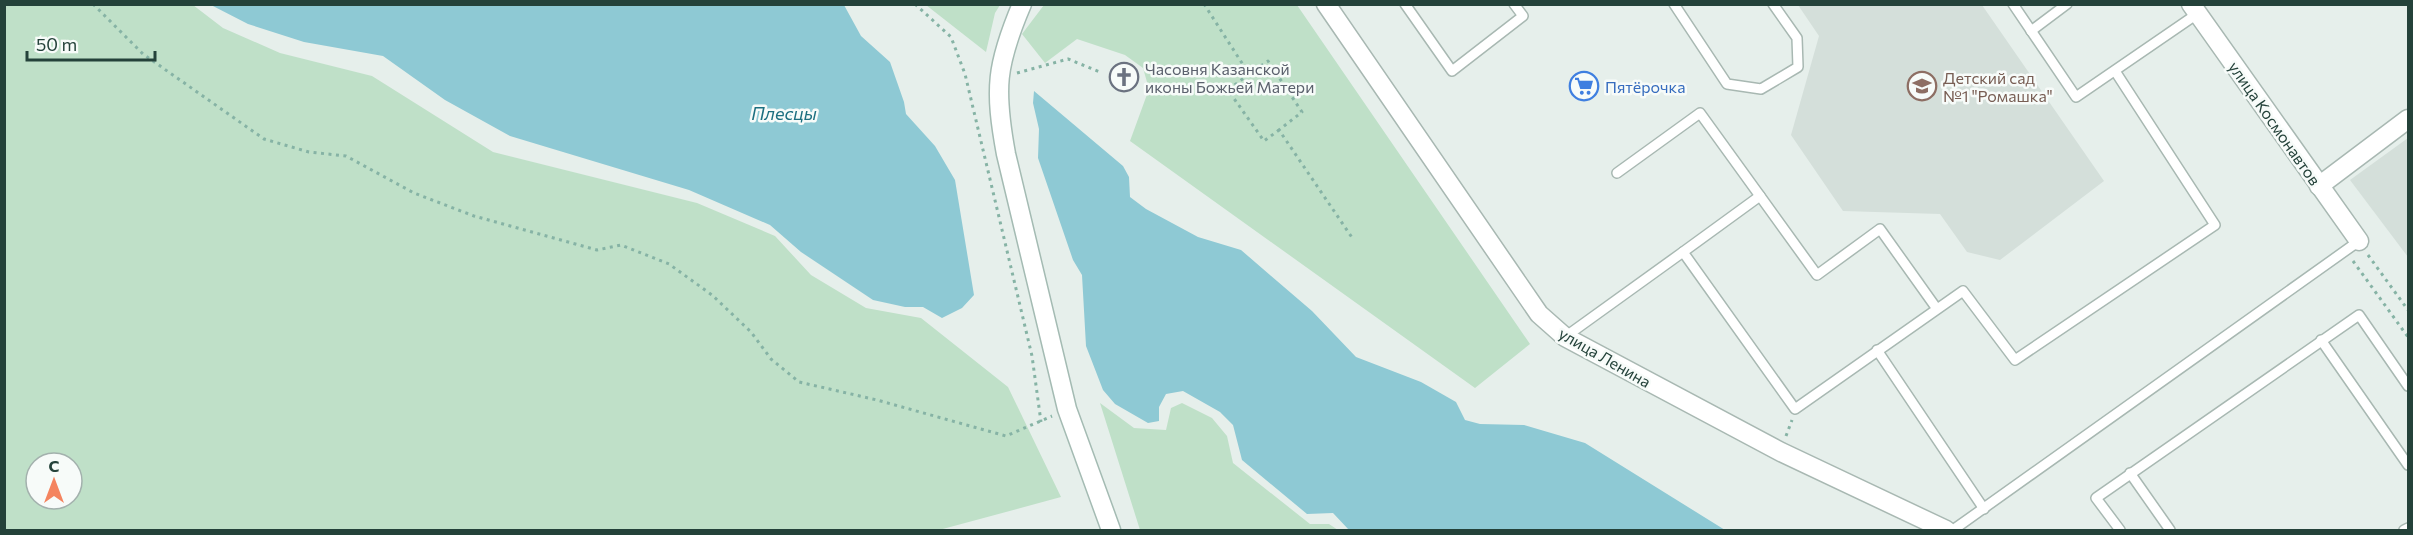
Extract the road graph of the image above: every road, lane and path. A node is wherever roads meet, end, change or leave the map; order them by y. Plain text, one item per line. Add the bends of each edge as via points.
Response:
1 (93, 4) edge
2 (915, 4) edge
3 (1022, 4) edge
4 (1204, 4) edge
5 (1326, 4) edge
6 (1405, 4) edge
7 (1514, 4) edge
8 (1674, 4) edge
9 (1773, 4) edge
10 (2013, 4) edge
11 (2067, 4) edge
12 (2194, 9) edge
13 (2031, 31) junction
14 (2115, 71) junction
15 (1100, 72) dead end
16 (1249, 74) junction
17 (998, 78) junction
18 (2409, 119) edge
19 (1279, 130) junction
20 (1617, 172) dead end
21 (2319, 186) junction
22 (1760, 196) junction
23 (1353, 239) dead end
24 (2352, 246) junction
25 (1683, 252) junction
26 (1937, 309) junction
27 (2409, 310) edge
28 (1564, 337) junction
29 (2409, 338) edge
30 (2321, 340) junction
31 (1877, 350) junction
32 (2409, 386) edge
33 (1067, 409) junction
34 (1795, 410) junction
35 (1041, 422) junction
36 (1781, 452) junction
37 (2409, 465) edge
38 (2130, 474) junction
39 (1984, 509) junction
40 (2409, 528) edge
41 (1111, 531) edge
42 (1946, 531) edge
43 (1953, 531) edge
44 (2120, 531) edge
45 (2170, 531) edge
46 (2404, 531) edge

1 - 35 path via 143,54 264,139 309,152 346,156 414,193 484,219 597,250 621,245 669,264 712,295 751,332 771,359 799,382 877,399 1006,436
2 - 35 path via 951,37 965,74 1032,356
3 - 17 street
4 - 16 path
5 - 28 street, улица Ленина via 1539,314
6 - 7 lane via 1452,71 1523,16
8 - 9 lane via 1726,84 1761,89 1798,67 1797,38
10 - 13 lane
11 - 13 lane
12 - 14 lane
12 - 21 street, улица Космонавтов
13 - 14 lane via 2076,98
14 - 26 lane via 2215,225 2015,360 1963,291
15 - 17 path via 1068,59
16 - 19 path via 1228,90 1263,141
16 - 19 path via 1268,62 1302,112
17 - 33 street via 1006,154
18 - 21 street
19 - 23 path
20 - 22 lane via 1700,113
21 - 24 street, улица Космонавтов
22 - 25 lane
22 - 26 lane via 1817,275 1880,229
24 - 27 path
24 - 29 path
24 - 39 lane
25 - 28 lane
25 - 34 lane
26 - 31 lane
28 - 36 street, улица Ленина
30 - 32 lane via 2358,315
30 - 37 lane
30 - 38 lane
31 - 34 lane
31 - 39 lane
33 - 35 path
33 - 41 street
34 - 36 path
36 - 42 street, улица Ленина
38 - 44 lane via 2096,498
38 - 45 lane
39 - 43 lane
40 - 46 lane

